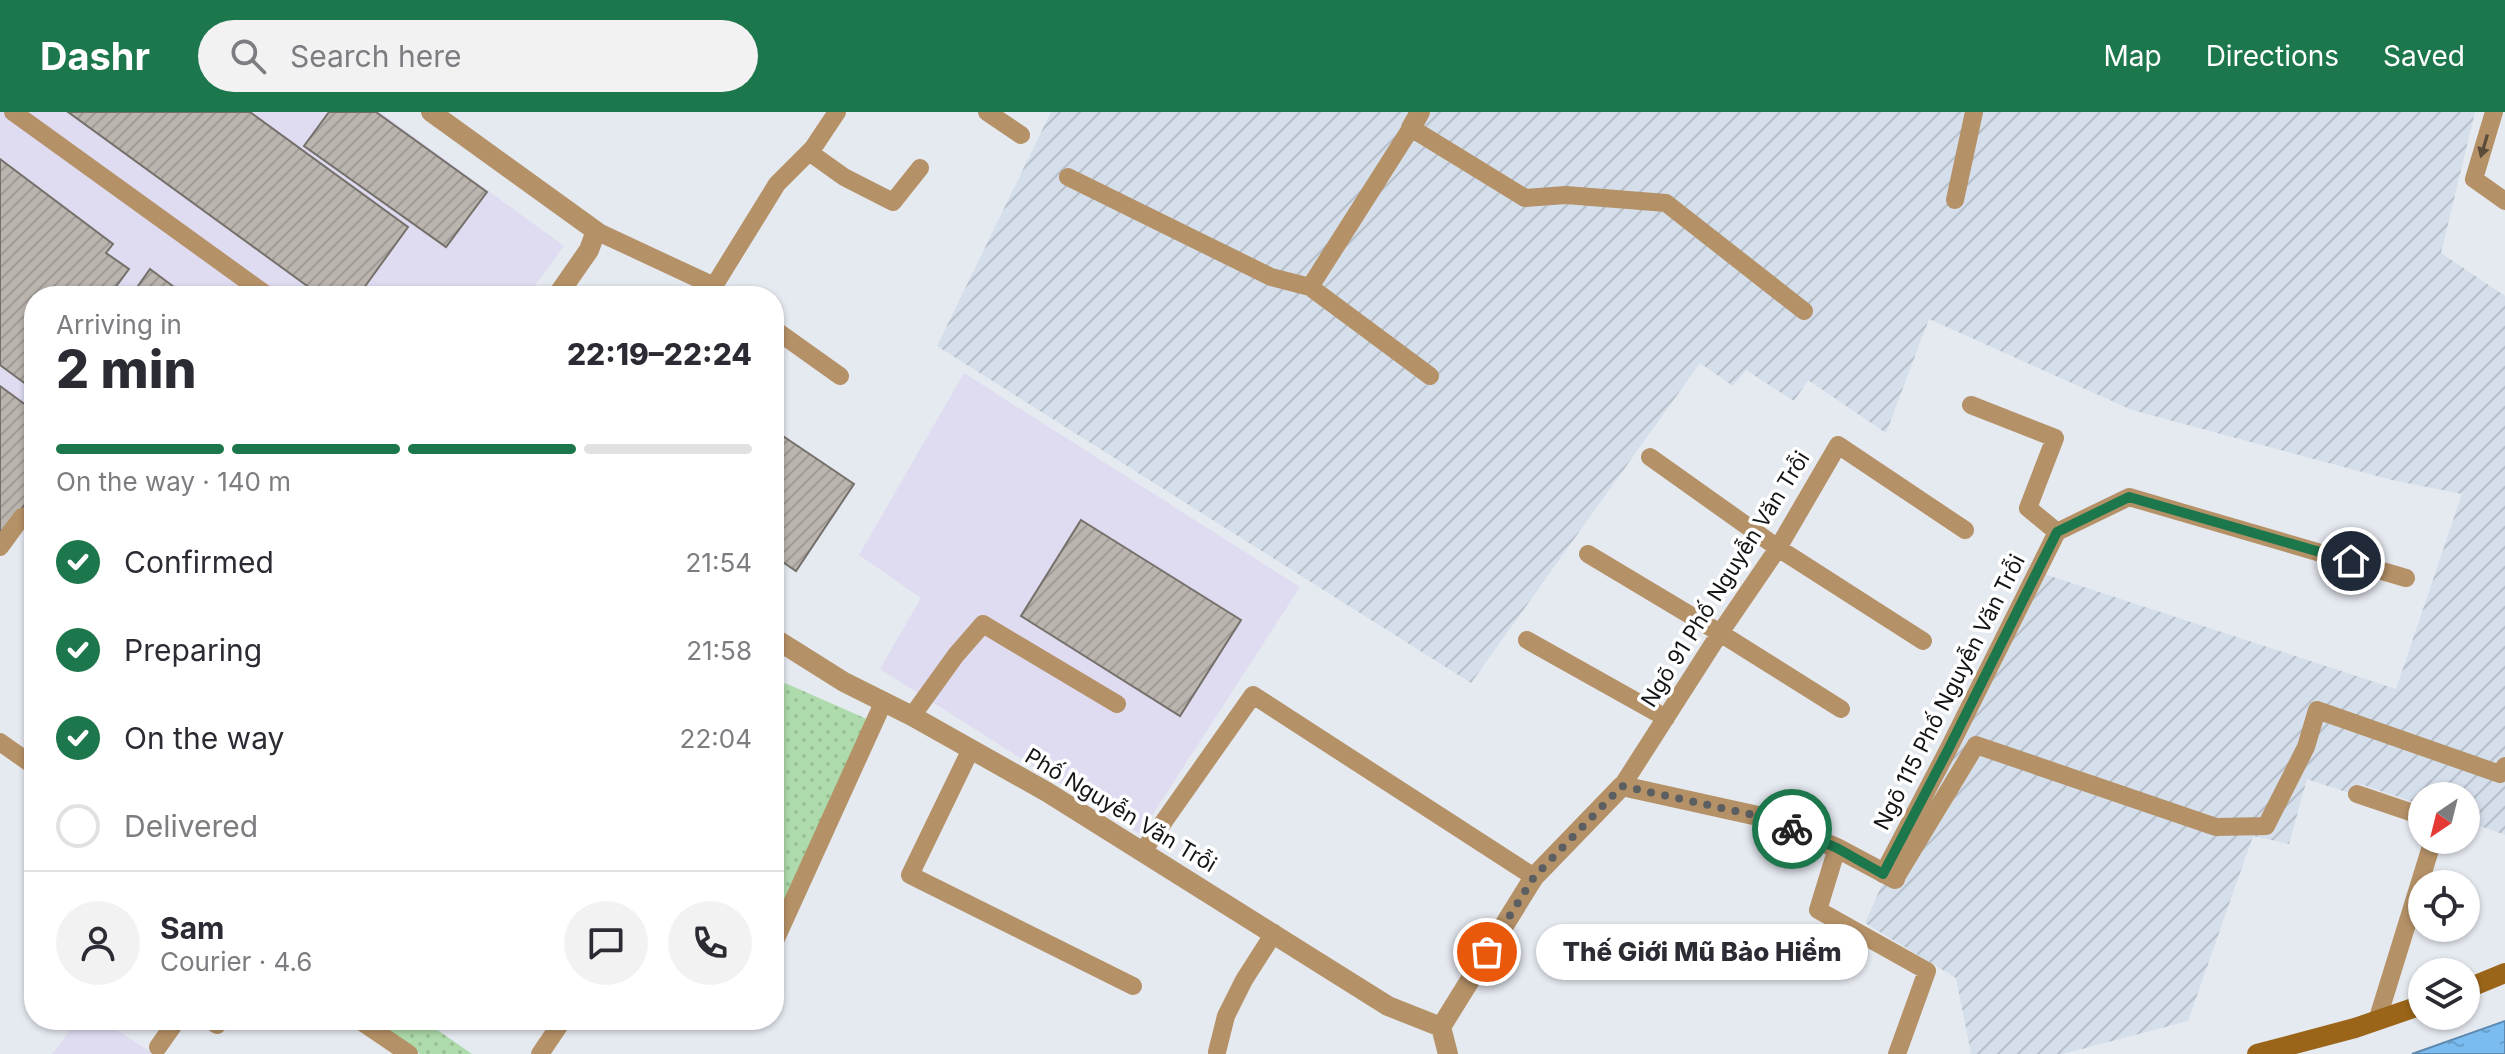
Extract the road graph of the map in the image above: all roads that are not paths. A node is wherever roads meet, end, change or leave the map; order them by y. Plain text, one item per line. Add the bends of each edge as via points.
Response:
1 (13, 112) edge
2 (431, 112) edge
3 (837, 112) edge
4 (987, 112) edge
5 (1974, 112) edge
6 (2494, 112) edge
7 (1416, 120) edge
8 (1021, 135) dead end
9 (809, 152) junction
10 (920, 168) dead end
11 (1068, 177) dead end
12 (1955, 200) dead end
13 (2505, 201) edge
14 (596, 231) junction
15 (254, 286) edge
16 (564, 286) edge
17 (711, 286) edge
18 (724, 286) edge
19 (1310, 287) junction
20 (1804, 311) dead end
21 (784, 336) edge
22 (840, 376) dead end
23 (1430, 376) dead end
24 (1971, 405) dead end
25 (1650, 457) dead end
26 (24, 517) edge
27 (1965, 530) dead end
28 (2057, 532) junction
29 (0, 547) edge
30 (1778, 548) junction
31 (1588, 554) dead end
32 (2406, 578) dead end
33 (1720, 633) junction
34 (1527, 640) dead end
35 (1923, 641) dead end
36 (784, 644) edge
37 (884, 701) junction
38 (1117, 704) dead end
39 (1841, 709) dead end
40 (912, 716) junction
41 (1666, 718) junction
42 (0, 742) edge
43 (971, 749) junction
44 (24, 759) edge
45 (2505, 766) edge
46 (1622, 786) junction
47 (2357, 794) dead end
48 (2408, 811) edge
49 (1837, 848) junction
50 (1143, 851) junction
51 (2429, 854) edge
52 (1889, 876) junction
53 (1534, 877) junction
54 (784, 921) edge
55 (1274, 933) junction
56 (2505, 973) edge
57 (2480, 983) edge
58 (1133, 986) dead end
59 (2408, 1010) edge
60 (2377, 1021) junction
61 (1441, 1027) junction
62 (170, 1030) edge
63 (374, 1030) edge
64 (556, 1030) edge
65 (158, 1047) dead end
66 (1217, 1052) edge
67 (409, 1054) edge
68 (540, 1054) edge
69 (1448, 1054) edge
70 (1897, 1054) edge
71 (2257, 1054) edge

1 - 15 lane
2 - 14 street
3 - 9 lane
4 - 8 lane
5 - 12 lane
6 -> 13 lane via 2474,179
7 - 19 lane
7 - 20 lane via 1525,198 1566,195 1666,203
9 - 10 lane via 893,202
9 - 18 lane via 777,184
11 - 19 lane via 1271,277
14 - 16 street
14 - 17 lane
19 - 23 lane
21 - 22 lane
24 - 28 lane via 2055,438 2028,508
25 - 30 lane
26 - 29 lane
27 - 30 lane, Ngõ 91 Phố Nguyễn Văn Trỗi via 1838,445
28 - 32 lane via 2129,497
28 - 52 lane, Ngõ 115 Phố Nguyễn Văn Trỗi
30 - 33 lane, Ngõ 91 Phố Nguyễn Văn Trỗi
30 - 35 lane
31 - 33 lane
33 - 39 lane
33 - 41 lane, Ngõ 91 Phố Nguyễn Văn Trỗi
34 - 41 lane
36 - 37 street, Phố Nguyễn Văn Trỗi
37 - 40 street, Phố Nguyễn Văn Trỗi
37 - 54 lane
38 - 40 lane via 983,624
40 - 43 street, Phố Nguyễn Văn Trỗi
41 - 46 lane, Ngõ 91 Phố Nguyễn Văn Trỗi
42 - 44 lane
43 - 50 street, Phố Nguyễn Văn Trỗi
43 - 58 lane via 910,875
45 - 52 lane via 2500,774 2317,710 2306,747 2266,826 2216,827 1976,745
46 - 49 street via 1758,816
46 - 53 street
47 - 48 lane
49 - 52 street
49 - 70 lane via 1818,910 1927,971
50 - 53 lane via 1253,695
50 - 55 street, Phố Nguyễn Văn Trỗi
51 - 60 lane
53 - 61 street
55 - 61 street, Phố Nguyễn Văn Trỗi via 1388,1006
55 - 66 lane via 1226,1016
56 - 57 main road
59 - 60 main road
60 - 71 main road
61 - 69 street
62 - 65 lane
63 - 67 lane
64 - 68 lane

